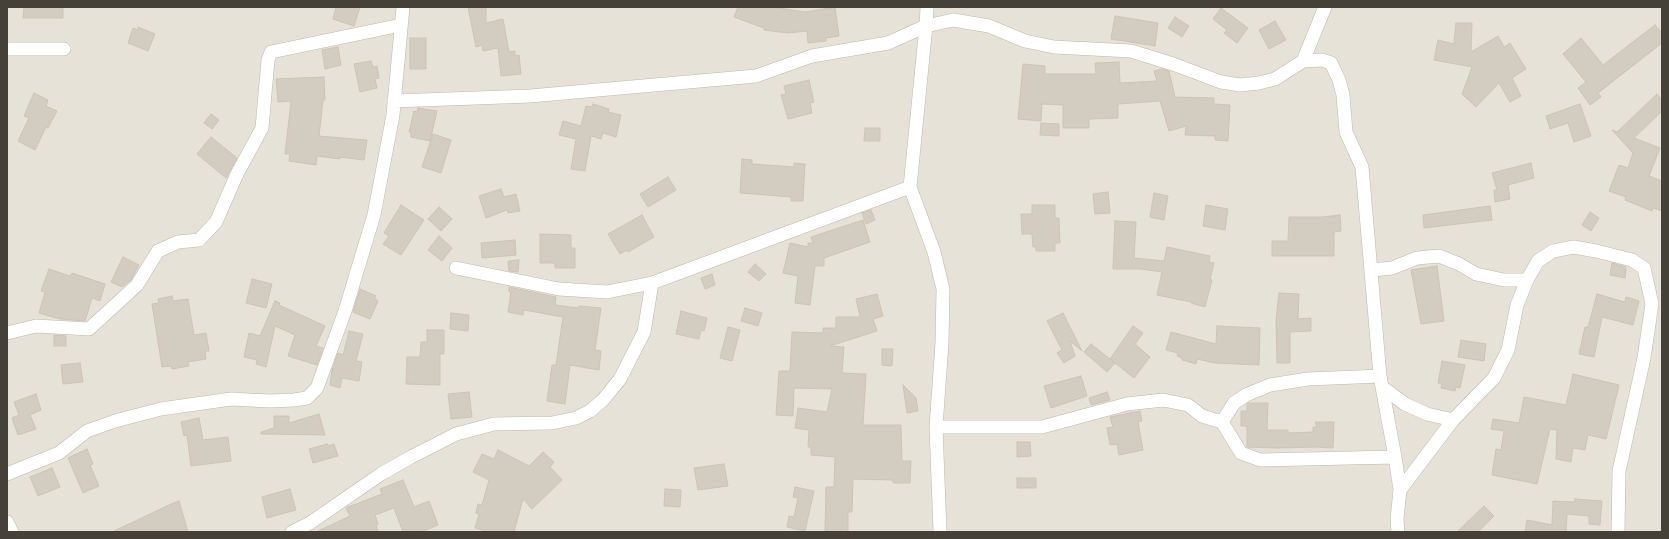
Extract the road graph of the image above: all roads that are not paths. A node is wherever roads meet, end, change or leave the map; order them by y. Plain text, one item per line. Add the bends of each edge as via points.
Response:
1 (403, 7) edge
2 (927, 7) edge
3 (1325, 7) edge
4 (401, 24) junction
5 (926, 26) junction
6 (7, 49) edge
7 (64, 49) dead end
8 (1303, 61) junction
9 (394, 101) junction
10 (910, 187) junction
11 (456, 268) dead end
12 (1372, 270) junction
13 (1527, 280) junction
14 (652, 283) junction
15 (7, 333) edge
16 (1381, 382) junction
17 (1453, 420) junction
18 (1222, 422) junction
19 (936, 427) junction
20 (1395, 457) junction
21 (7, 474) edge
22 (1400, 490) junction
23 (7, 522) edge
24 (12, 532) edge
25 (292, 532) edge
26 (940, 532) edge
27 (1398, 532) edge
28 (1618, 532) edge

1 - 4 street
2 - 5 street
3 - 8 street
4 - 9 street
4 - 15 street via 271,52 268,60 262,128 237,174 216,222 200,240 178,242 158,251 137,285 89,329 36,326
5 - 8 street via 953,20 989,26 1025,40 1054,47 1130,51 1221,82 1240,85 1275,79
5 - 9 street via 888,43 812,56 756,76 530,96
5 - 10 street
6 - 7 street
8 - 12 street via 1331,62 1339,80 1346,132 1362,167
9 - 21 street via 374,215 317,388 308,398 269,401 231,399 161,409 87,431 59,453
10 - 14 street
10 - 19 street via 934,252 943,289
11 - 14 street via 559,289 607,292
12 - 13 street via 1392,268 1417,258 1439,256 1476,274 1504,280
12 - 16 street
13 - 17 street via 1517,305 1508,350 1494,378
13 - 28 street via 1538,261 1553,251 1574,247 1632,260 1644,268 1652,304 1644,358 1620,471
14 - 25 street via 644,332 620,379 590,411 576,418 552,423 494,424 456,434 381,474 310,523
16 - 17 street via 1404,404 1427,414
16 - 18 street via 1308,379 1270,385 1234,403
16 - 20 street
17 - 22 street
18 - 19 street via 1202,416 1188,405 1163,400 1127,404 1042,427
18 - 20 street via 1242,453 1260,460
19 - 26 street
20 - 22 street
22 - 27 street via 1396,519
23 - 24 street

